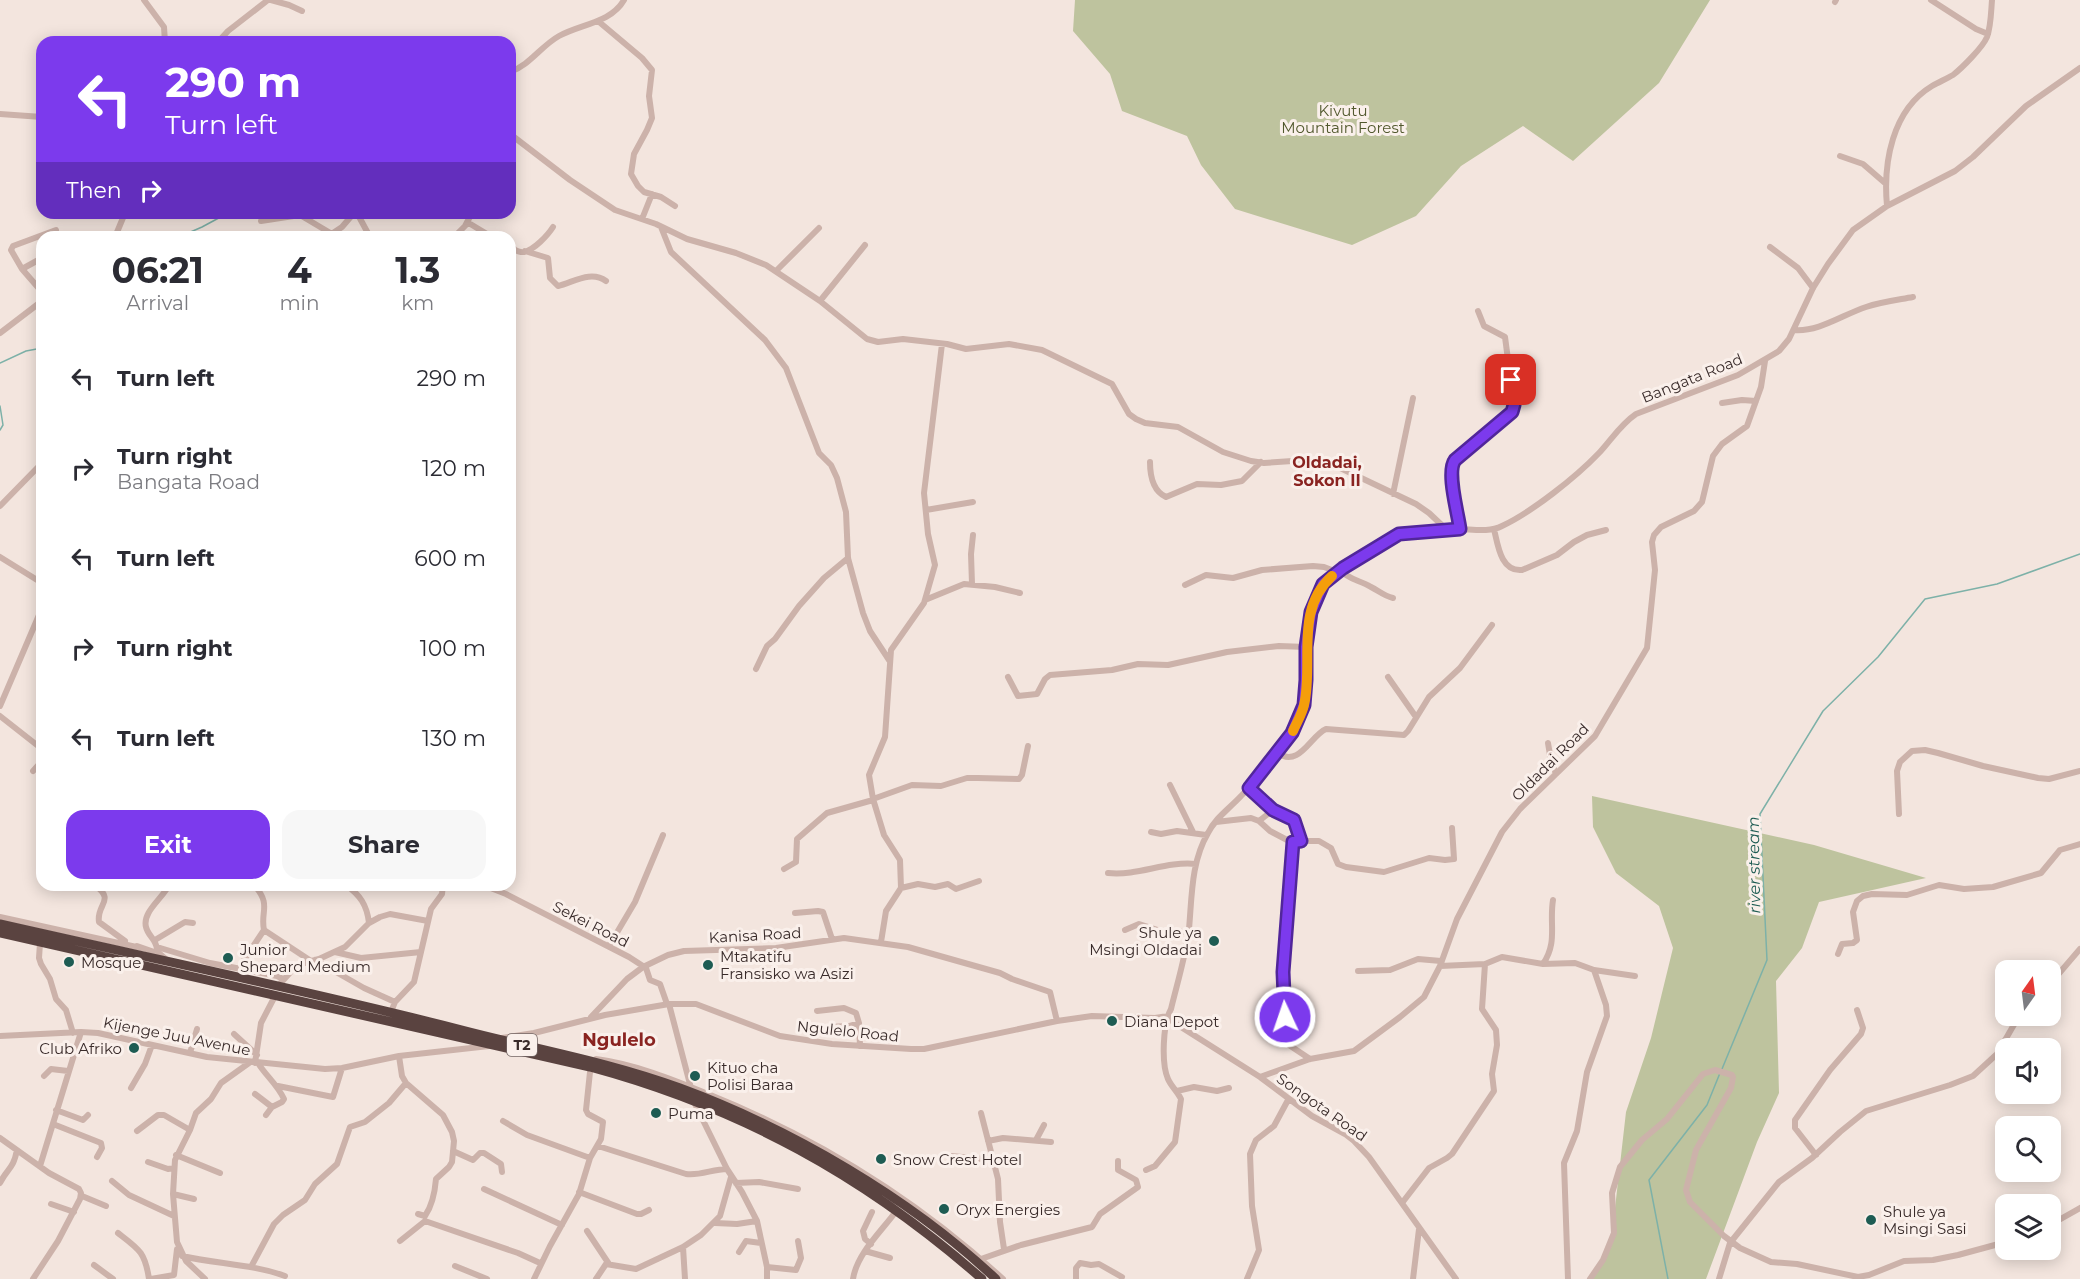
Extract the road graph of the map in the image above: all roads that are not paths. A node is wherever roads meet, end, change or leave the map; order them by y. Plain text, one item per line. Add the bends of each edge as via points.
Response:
1 (144, 0) edge
2 (270, 0) edge
3 (624, 0) edge
4 (1932, 0) edge
5 (1992, 0) edge
6 (302, 11) dead end
7 (598, 21) junction
8 (1988, 34) junction
9 (165, 36) edge
10 (223, 36) edge
11 (2080, 68) edge
12 (516, 69) edge
13 (0, 114) edge
14 (36, 117) edge
15 (516, 138) edge
16 (1840, 156) dead end
17 (1885, 183) junction
18 (652, 195) junction
19 (675, 206) dead end
20 (1887, 206) junction
21 (274, 219) edge
22 (306, 219) edge
23 (350, 219) edge
24 (469, 219) edge
25 (642, 219) junction
26 (261, 221) dead end
27 (467, 222) junction
28 (553, 227) dead end
29 (661, 227) junction
30 (819, 228) dead end
31 (324, 231) edge
32 (336, 231) edge
33 (459, 231) edge
34 (482, 231) edge
35 (36, 238) edge
36 (865, 245) dead end
37 (1770, 247) dead end
38 (516, 249) edge
39 (525, 251) junction
40 (36, 261) edge
41 (22, 269) junction
42 (776, 272) junction
43 (606, 281) dead end
44 (36, 285) edge
45 (1813, 288) junction
46 (1912, 297) dead end
47 (820, 301) junction
48 (36, 306) edge
49 (1478, 311) dead end
50 (1794, 330) junction
51 (0, 333) edge
52 (942, 344) junction
53 (1765, 361) junction
54 (1413, 398) dead end
55 (1756, 401) junction
56 (1722, 403) dead end
57 (1150, 462) dead end
58 (1261, 462) junction
59 (36, 469) edge
60 (1393, 494) junction
61 (973, 502) dead end
62 (0, 506) edge
63 (926, 510) junction
64 (1460, 529) junction
65 (1494, 529) junction
66 (1447, 530) junction
67 (1606, 530) dead end
68 (973, 535) dead end
69 (0, 557) edge
70 (848, 558) junction
71 (1338, 571) junction
72 (36, 579) edge
73 (972, 584) junction
74 (1185, 585) dead end
75 (1020, 593) dead end
76 (1393, 598) dead end
77 (925, 600) junction
78 (36, 622) edge
79 (1492, 625) dead end
80 (1306, 647) junction
81 (890, 660) junction
82 (756, 669) dead end
83 (1008, 677) dead end
84 (1388, 677) dead end
85 (0, 706) edge
86 (0, 716) edge
87 (1416, 717) junction
88 (1548, 743) dead end
89 (36, 744) edge
90 (1028, 746) dead end
91 (1277, 753) junction
92 (36, 767) edge
93 (33, 771) dead end
94 (2080, 771) edge
95 (1556, 774) junction
96 (1170, 786) dead end
97 (1249, 788) junction
98 (873, 800) junction
99 (1273, 810) junction
100 (1899, 814) dead end
101 (1259, 821) junction
102 (1216, 822) junction
103 (1452, 828) dead end
104 (1151, 832) dead end
105 (1193, 832) junction
106 (663, 835) dead end
107 (1206, 835) junction
108 (1301, 841) junction
109 (1293, 842) junction
110 (2080, 844) edge
111 (1196, 864) junction
112 (784, 869) dead end
113 (1108, 873) dead end
114 (979, 880) dead end
115 (901, 888) junction
116 (102, 891) edge
117 (164, 891) edge
118 (258, 891) edge
119 (354, 891) edge
120 (442, 891) edge
121 (498, 891) edge
122 (1553, 900) dead end
123 (795, 913) dead end
124 (0, 917) edge
125 (428, 921) junction
126 (369, 923) junction
127 (0, 924) edge
128 (193, 924) dead end
129 (264, 930) junction
130 (1125, 930) dead end
131 (1189, 932) junction
132 (1, 934) edge
133 (832, 939) junction
134 (881, 942) junction
135 (40, 943) junction
136 (156, 946) junction
137 (609, 946) junction
138 (141, 948) junction
139 (2080, 949) edge
140 (334, 952) junction
141 (421, 952) junction
142 (1839, 954) dead end
143 (313, 960) junction
144 (168, 962) junction
145 (1441, 963) junction
146 (1485, 964) junction
147 (1543, 964) junction
148 (643, 967) junction
149 (247, 970) junction
150 (1594, 970) junction
151 (1358, 971) dead end
152 (2061, 971) edge
153 (1635, 976) dead end
154 (280, 983) junction
155 (274, 996) junction
156 (668, 1004) junction
157 (392, 1008) junction
158 (1857, 1010) dead end
159 (817, 1011) dead end
160 (1169, 1014) junction
161 (590, 1017) junction
162 (416, 1018) junction
163 (1057, 1021) junction
164 (385, 1022) junction
165 (859, 1023) junction
166 (2013, 1026) edge
167 (828, 1027) dead end
168 (413, 1028) junction
169 (197, 1029) dead end
170 (77, 1033) junction
171 (534, 1033) junction
172 (234, 1034) dead end
173 (0, 1036) edge
174 (494, 1042) junction
175 (152, 1045) junction
176 (860, 1046) junction
177 (532, 1047) junction
178 (190, 1053) junction
179 (257, 1055) junction
180 (399, 1056) junction
181 (1310, 1059) junction
182 (254, 1063) junction
183 (342, 1068) junction
184 (68, 1071) junction
185 (590, 1072) dead end
186 (44, 1076) dead end
187 (1260, 1077) junction
188 (406, 1083) junction
189 (278, 1086) junction
190 (131, 1088) dead end
191 (1229, 1088) dead end
192 (1177, 1091) junction
193 (692, 1093) junction
194 (255, 1094) dead end
195 (1288, 1100) junction
196 (272, 1107) junction
197 (56, 1110) junction
198 (981, 1113) dead end
199 (88, 1115) dead end
200 (266, 1115) dead end
201 (502, 1121) dead end
202 (53, 1124) junction
203 (1044, 1125) dead end
204 (190, 1130) junction
205 (137, 1131) dead end
206 (0, 1138) edge
207 (1036, 1140) junction
208 (988, 1141) junction
209 (1050, 1142) dead end
210 (598, 1146) junction
211 (16, 1150) junction
212 (453, 1151) junction
213 (176, 1155) junction
214 (1816, 1155) junction
215 (951, 1156) dead end
216 (96, 1157) dead end
217 (590, 1158) junction
218 (994, 1160) junction
219 (1118, 1161) dead end
220 (148, 1162) dead end
221 (40, 1166) junction
222 (174, 1168) junction
223 (727, 1168) junction
224 (1146, 1170) dead end
225 (502, 1172) dead end
226 (220, 1173) dead end
227 (734, 1180) junction
228 (112, 1181) dead end
229 (0, 1183) edge
230 (484, 1189) dead end
231 (798, 1189) dead end
232 (579, 1192) junction
233 (173, 1194) junction
234 (82, 1196) junction
235 (194, 1199) dead end
236 (1402, 1203) junction
237 (51, 1204) dead end
238 (106, 1206) dead end
239 (2080, 1208) edge
240 (648, 1210) dead end
241 (897, 1210) junction
242 (74, 1212) junction
243 (872, 1212) dead end
244 (418, 1214) dead end
245 (174, 1216) junction
246 (2061, 1219) edge
247 (757, 1221) junction
248 (715, 1223) junction
249 (562, 1225) junction
250 (1419, 1228) junction
251 (587, 1231) dead end
252 (118, 1233) dead end
253 (400, 1241) dead end
254 (798, 1241) dead end
255 (1731, 1241) junction
256 (177, 1242) junction
257 (762, 1243) junction
258 (871, 1244) junction
259 (1995, 1245) edge
260 (683, 1247) junction
261 (1004, 1250) junction
262 (865, 1251) junction
263 (739, 1252) dead end
264 (182, 1255) junction
265 (890, 1258) dead end
266 (981, 1259) junction
267 (540, 1263) junction
268 (609, 1264) junction
269 (94, 1265) dead end
270 (454, 1266) dead end
271 (251, 1267) junction
272 (767, 1267) junction
273 (285, 1276) dead end
274 (1122, 1277) dead end
275 (33, 1279) edge
276 (113, 1279) edge
277 (150, 1279) edge
278 (205, 1279) edge
279 (487, 1279) edge
280 (534, 1279) edge
281 (596, 1279) edge
282 (685, 1279) edge
283 (767, 1279) edge
284 (853, 1279) edge
285 (982, 1279) edge
286 (996, 1279) edge
287 (1003, 1279) edge
288 (1076, 1279) edge
289 (1247, 1279) edge
290 (1413, 1279) edge
291 (1456, 1279) edge
292 (1568, 1279) edge
293 (1590, 1279) edge
294 (1719, 1279) edge

1 - 9 street via 164,27
2 - 6 street
2 - 10 street
3 - 7 street via 617,10
4 - 8 street
5 - 8 street
7 - 12 street via 559,36
7 - 18 street via 652,70 650,124 630,167 633,180
8 - 17 street via 1957,71 1930,87 1907,110 1893,138
11 - 20 street, Bangata Road via 2026,106 1954,171
13 - 14 street
15 - 25 street via 606,205
16 - 17 street via 1863,164
17 - 20 street
18 - 19 street
18 - 25 street
20 - 45 street, Bangata Road via 1846,237
21 - 26 street
22 - 31 street
23 - 32 street
24 - 27 street
25 - 29 street
27 - 33 street
27 - 34 street
28 - 39 street
29 - 42 street via 756,260
29 - 70 street via 671,252 765,340 786,368 818,450 831,465 844,498
30 - 42 street
35 - 41 street via 12,248
36 - 47 street
37 - 45 street via 1798,268
38 - 39 street
39 - 43 street via 548,258 550,278 558,286 596,276
40 - 41 street
41 - 44 street
42 - 47 street
45 - 50 street, Bangata Road
46 - 50 street via 1867,306 1804,331
47 - 52 street via 872,341 901,339
48 - 51 street
49 - 64 street via 1484,326 1505,337 1514,409 1452,462
50 - 53 street, Bangata Road via 1784,346
52 - 58 street via 966,349 1010,345 1042,350 1112,384 1136,419 1178,427 1228,454
52 - 63 street via 925,489
53 - 55 street, Oldadai Road
53 - 65 street, Bangata Road via 1636,414 1576,473 1537,504
54 - 60 street
55 - 56 street
55 - 95 street, Oldadai Road via 1747,426 1722,444 1713,456 1699,507 1654,534 1656,570 1647,648 1595,736
57 - 58 street via 1151,477 1159,492 1167,497 1197,484 1242,481
58 - 60 street via 1307,460 1330,464
59 - 62 street
60 - 66 street via 1429,513
61 - 63 street
63 - 77 street via 935,565
64 - 65 street, Bangata Road
64 - 66 street, Bangata Road
65 - 67 street via 1505,562 1517,571 1557,555 1587,535
66 - 71 street, Bangata Road via 1399,534
68 - 73 street
69 - 72 street
70 - 81 street via 870,631
70 - 82 street via 799,606 768,644
71 - 74 street via 1313,566 1262,570 1233,578 1206,575
71 - 76 street
71 - 80 street, Bangata Road via 1323,584 1316,597
73 - 75 street
73 - 77 street
77 - 81 street via 894,645
78 - 85 street
79 - 87 street
80 - 83 street via 1279,646 1227,652 1168,666 1138,664 1050,675 1033,696 1018,696
80 - 91 street, Bangata Road via 1304,705 1292,733
81 - 98 street via 885,737 869,775
84 - 87 street
86 - 89 street
87 - 91 street via 1404,735 1326,729 1301,753 1285,757
88 - 95 street
90 - 98 street via 1019,779 968,778 941,786 912,784
91 - 97 street, Bangata Road
92 - 93 street
94 - 100 street via 2046,779 1925,750 1912,751 1897,771
95 - 145 street, Oldadai Road via 1502,832 1457,919
96 - 105 street
97 - 99 street
97 - 102 street, Bangata Road
98 - 112 street via 825,815 798,839 796,862
98 - 115 street via 885,837 899,857
99 - 101 street
99 - 108 street via 1294,820
101 - 102 street via 1245,818
101 - 109 street
102 - 107 street, Bangata Road
103 - 108 street via 1454,859 1429,858 1384,872 1342,866 1331,848 1321,842
104 - 105 street
105 - 107 street
106 - 137 street via 635,902
107 - 111 street, Bangata Road
108 - 109 street
109 - 181 street via 1283,972 1285,1035 1289,1045
110 - 142 street via 2060,850 2041,873 1993,887 1964,889 1939,885 1907,895 1863,896 1853,912 1857,940 1842,944
111 - 113 street via 1176,862 1135,873
111 - 131 street, Bangata Road
114 - 115 street via 956,889 948,884
115 - 134 street via 886,911
116 - 138 street via 105,898 99,922 119,939
117 - 136 street via 146,920 147,931
118 - 129 street via 265,913
119 - 126 street via 361,897
120 - 125 street
121 - 137 street, Sekei Road
122 - 147 street via 1552,944
123 - 133 street via 823,912
124 - 138 street
125 - 126 street via 390,914
125 - 141 street
126 - 140 street via 350,944
127 - 144 highway, T2
128 - 136 street via 185,922
129 - 143 street
129 - 149 street via 244,960
130 - 131 street via 1139,924 1161,931
131 - 160 street, Bangata Road
132 - 135 highway, T2
133 - 134 street, Kanisa Road
133 - 148 street, Kanisa Road via 776,948 684,951
134 - 163 street, Kanisa Road via 1000,973 1047,990 1052,994
135 - 155 highway, T2
135 - 170 street via 41,964
136 - 138 street
136 - 144 street
136 - 149 street
137 - 148 street, Sekei Road
139 - 152 street
140 - 141 street via 361,958
140 - 143 street
141 - 157 street via 414,983
143 - 154 street via 297,965
143 - 157 street
144 - 154 highway, T2
145 - 146 street
145 - 151 street via 1418,959 1390,970
145 - 181 street, Oldadai Road via 1424,997 1369,1042 1347,1053
146 - 147 street via 1505,957
146 - 236 street via 1482,1008 1496,1030 1494,1091 1452,1154 1429,1168
147 - 150 street via 1575,963
148 - 156 street, Sekei Road via 650,980 660,984
148 - 161 street, Kanisa Road
149 - 154 street
150 - 153 street
150 - 292 street via 1607,1016 1587,1072 1577,1131 1564,1163
154 - 157 highway, T2
155 - 164 highway, T2
155 - 179 street via 261,1023
156 - 161 street, Ngulelo Road
156 - 176 street, Ngulelo Road via 712,1008 780,1036
156 - 193 street, Sekei Road
157 - 162 highway, T2
157 - 164 highway
158 - 214 street via 1861,1034 1795,1120 1795,1128
159 - 165 street via 848,1009 857,1015
160 - 163 street, Ngulelo Road via 1161,1018 1092,1016
160 - 187 street, Songota Road via 1173,1023
160 - 192 street, Bangata Road via 1164,1063 1168,1079
161 - 171 street, Ngulelo Road
162 - 168 highway
162 - 174 highway, T2
163 - 176 street, Ngulelo Road via 924,1049
164 - 168 highway, T2
165 - 167 street
165 - 176 street
166 - 214 street via 1997,1054 1973,1076 1866,1111
168 - 174 highway, T2
169 - 178 street
170 - 173 street, Kijenge Juu Avenue
170 - 175 street, Kijenge Juu Avenue via 98,1033
170 - 184 street
171 - 174 street, Ngulelo Road
171 - 177 street
172 - 179 street
174 - 177 highway, T2
174 - 180 street, Kijenge Juu Avenue
174 - 193 highway, T2
175 - 178 street, Kijenge Juu Avenue
175 - 190 street
177 - 193 highway, T2 via 655,1079
178 - 182 street, Kijenge Juu Avenue
179 - 182 street
180 - 183 street, Kijenge Juu Avenue
180 - 188 street
181 - 187 street, Oldadai Road
182 - 183 street, Kijenge Juu Avenue
182 - 189 street
182 - 204 street via 221,1083 196,1113
183 - 189 street via 333,1097
184 - 186 street via 51,1068
184 - 197 street
185 - 210 street via 586,1108 588,1114 603,1122
187 - 195 street, Songota Road
188 - 212 street via 447,1120 454,1137
188 - 271 street via 366,1122 350,1127 337,1164 315,1184 305,1200 274,1224
189 - 196 street via 284,1100
191 - 192 street via 1217,1091 1194,1087
192 - 224 street via 1181,1102 1175,1142 1155,1166
193 - 223 street, Sekei Road
193 - 241 highway, T2 via 803,1151
193 - 266 street via 780,1126 837,1156 921,1211
193 - 286 highway, T2 via 781,1132 848,1169 915,1213
194 - 196 street
195 - 236 street, Songota Road via 1354,1141
195 - 289 street via 1274,1126 1256,1140 1250,1154 1259,1250
196 - 200 street
197 - 199 street via 83,1120
197 - 202 street
198 - 208 street
201 - 217 street via 527,1135
202 - 216 street via 100,1143 102,1148
202 - 221 street
203 - 207 street
204 - 205 street via 158,1115
204 - 213 street
206 - 211 street
207 - 208 street
207 - 209 street
208 - 218 street
210 - 217 street
210 - 223 street via 686,1174
211 - 221 street
211 - 229 street via 12,1167
212 - 225 street via 473,1160 484,1153 501,1164
212 - 244 street via 449,1167 436,1179 428,1212 425,1216
213 - 222 street
213 - 226 street
214 - 255 street via 1779,1182
215 - 218 street
217 - 232 street
218 - 261 street
219 - 261 street via 1118,1170 1136,1180 1138,1187 1100,1214 1092,1227
220 - 222 street
221 - 234 street via 79,1189
222 - 233 street
223 - 227 street, Sekei Road
227 - 231 street
227 - 247 street, Sekei Road
227 - 248 street
228 - 245 street via 129,1195
230 - 249 street
232 - 240 street via 637,1214
232 - 249 street
233 - 235 street
233 - 245 street
234 - 238 street
234 - 242 street
236 - 250 street, Songota Road
237 - 242 street
239 - 246 street
241 - 258 street
241 - 285 highway, T2
242 - 275 street
243 - 258 street via 863,1231
245 - 256 street
247 - 248 street
247 - 257 street, Sekei Road
248 - 260 street
249 - 267 street
250 - 290 street
250 - 291 street, Songota Road
251 - 268 street
252 - 277 street via 143,1255
253 - 267 street via 425,1221
254 - 272 street via 801,1258 796,1270
255 - 259 street via 1771,1262 1858,1277 1904,1261 1934,1260
255 - 293 street via 1690,1202 1686,1190 1696,1150 1731,1088 1733,1077 1721,1070 1711,1070 1703,1074 1667,1119 1642,1140 1620,1167 1612,1193 1614,1233
255 - 294 street
256 - 264 street
256 - 277 street via 174,1275
257 - 263 street via 746,1241
257 - 272 street, Sekei Road
258 - 262 street
260 - 268 street via 636,1269
260 - 282 street
261 - 266 street
262 - 265 street
262 - 284 street
264 - 271 street
264 - 278 street
266 - 287 street
267 - 280 street
268 - 281 street
269 - 276 street
270 - 279 street
271 - 273 street
272 - 283 street, Sekei Road
274 - 288 street via 1099,1264 1080,1263

